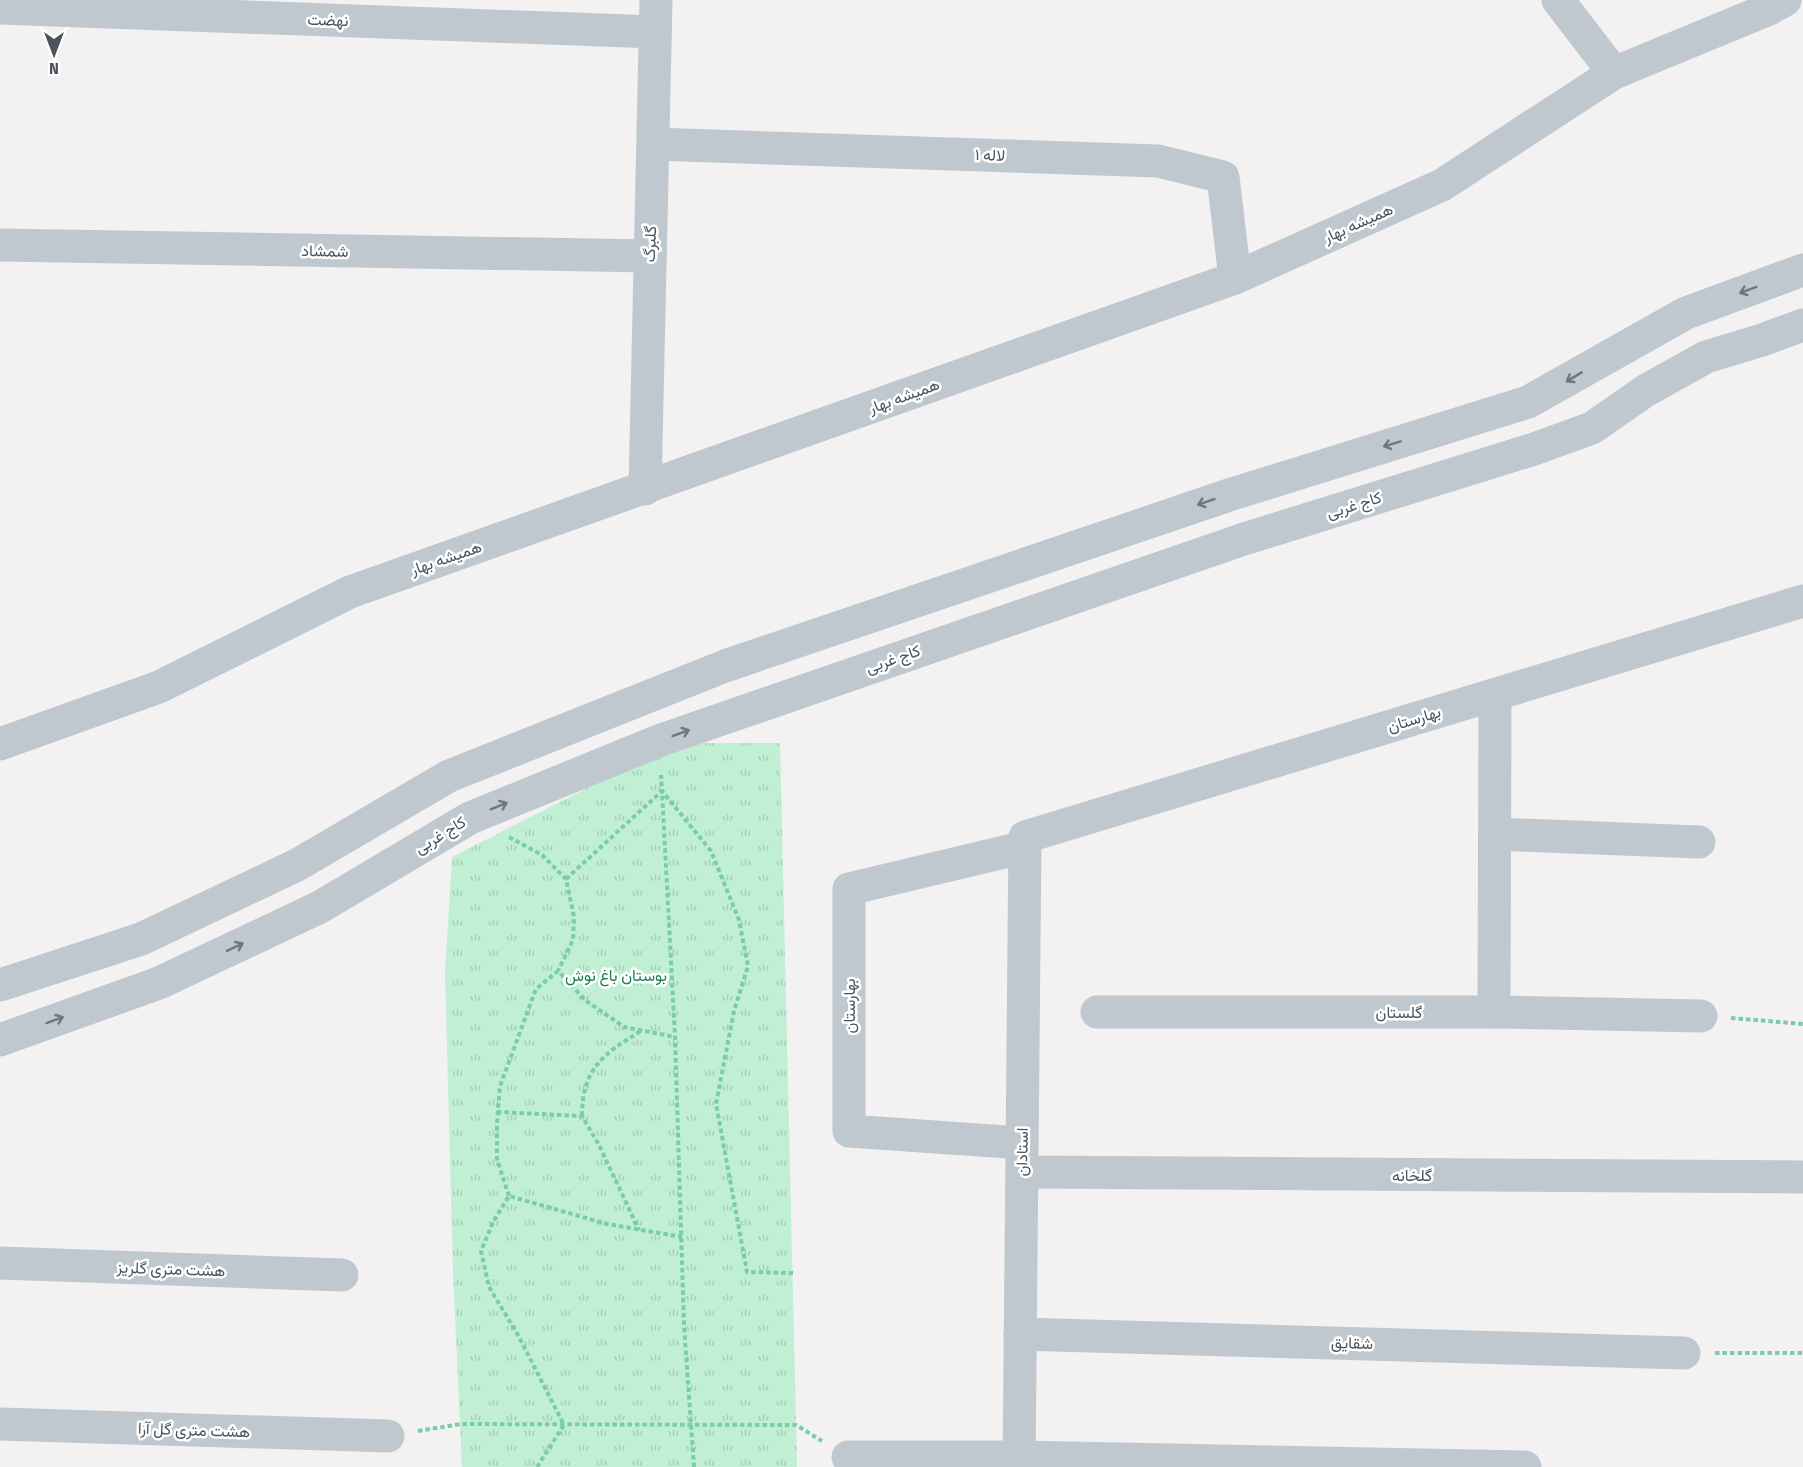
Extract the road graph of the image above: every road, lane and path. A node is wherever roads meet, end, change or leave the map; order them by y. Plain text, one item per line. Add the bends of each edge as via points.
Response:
1 (1558, 0) edge
2 (1785, 0) edge
3 (0, 8) edge
4 (656, 16) edge
5 (1614, 73) junction
6 (654, 144) junction
7 (0, 245) edge
8 (650, 256) junction
9 (1803, 270) edge
10 (1235, 278) junction
11 (1803, 325) edge
12 (645, 489) junction
13 (1243, 490) junction
14 (1259, 535) junction
15 (1803, 601) edge
16 (725, 666) junction
17 (1495, 694) junction
18 (741, 711) junction
19 (0, 744) edge
20 (662, 791) junction
21 (500, 833) dead end
22 (1495, 834) junction
23 (1025, 842) junction
24 (1699, 842) dead end
25 (566, 879) junction
26 (558, 971) junction
27 (0, 985) edge
28 (1097, 1012) dead end
29 (1494, 1012) junction
30 (1701, 1016) joint
31 (1803, 1024) edge
32 (641, 1030) junction
33 (675, 1037) junction
34 (0, 1040) edge
35 (498, 1112) junction
36 (582, 1116) junction
37 (1022, 1158) junction
38 (1803, 1177) edge
39 (509, 1196) junction
40 (639, 1230) junction
41 (682, 1237) junction
42 (0, 1263) edge
43 (793, 1273) dead end
44 (342, 1275) dead end
45 (1020, 1334) junction
46 (1684, 1353) joint
47 (1803, 1353) edge
48 (0, 1425) edge
49 (564, 1425) junction
50 (692, 1425) junction
51 (796, 1425) dead end
52 (388, 1436) joint
53 (848, 1457) dead end
54 (1019, 1462) edge
55 (537, 1467) edge
56 (694, 1467) edge
57 (1526, 1467) edge

1 - 5 street
2 - 5 street, همیشه بهار
3 - 4 street, نهضت
4 - 6 street, گلبرگ
5 - 10 street, همیشه بهار via 1442,185
6 - 8 street, گلبرگ
6 - 10 street, لاله ۱ via 1158,160 1223,177
7 - 8 street, شمشاد
8 - 12 street, گلبرگ
9 -> 13 street via 1686,313 1528,402
10 - 12 street, همیشه بهار
11 - 14 street, کاج غربی via 1706,357 1592,428
12 - 19 street, همیشه بهار via 350,592 159,687
13 - 14 street
13 -> 16 street
14 - 18 street, کاج غربی
15 - 17 street, بهارستان
16 - 18 street
16 - 27 street via 448,776 297,866 141,939
17 - 22 street
17 - 23 street, بهارستان
34 -> 18 street, کاج غربی via 159,983 320,907 470,818
20 - 25 path
20 - 33 path
20 - 43 path via 711,851 740,920 748,966 734,1011 716,1104 747,1272
21 - 25 path via 542,855
22 - 24 street
22 - 29 street
23 - 37 street, استادان
23 - 37 street, بهارستان via 849,889 849,1131
25 - 26 path via 574,917 573,940
26 - 32 path via 585,1000 624,1027
26 - 35 path via 536,989 500,1086
28 - 29 street, گلستان
29 - 30 street, گلستان
30 - 31 path
32 - 33 path
32 - 36 path via 615,1046 593,1068 582,1095
33 - 41 path
35 - 36 path
35 - 39 path via 497,1158
36 - 40 path
37 - 38 street, گلخانه
37 - 45 street, استادان
39 - 40 path
39 - 49 path via 482,1251 489,1287
40 - 41 path
41 - 50 path
42 - 44 street, هشت متری گلریز
45 - 46 street, شقایق
45 - 54 street, استادان
46 - 47 path
48 - 52 street, هشت متری گل آرا
49 - 50 path
49 - 52 path via 460,1424
49 - 55 path
50 - 51 path
50 - 56 path
53 - 54 street
54 - 57 street

